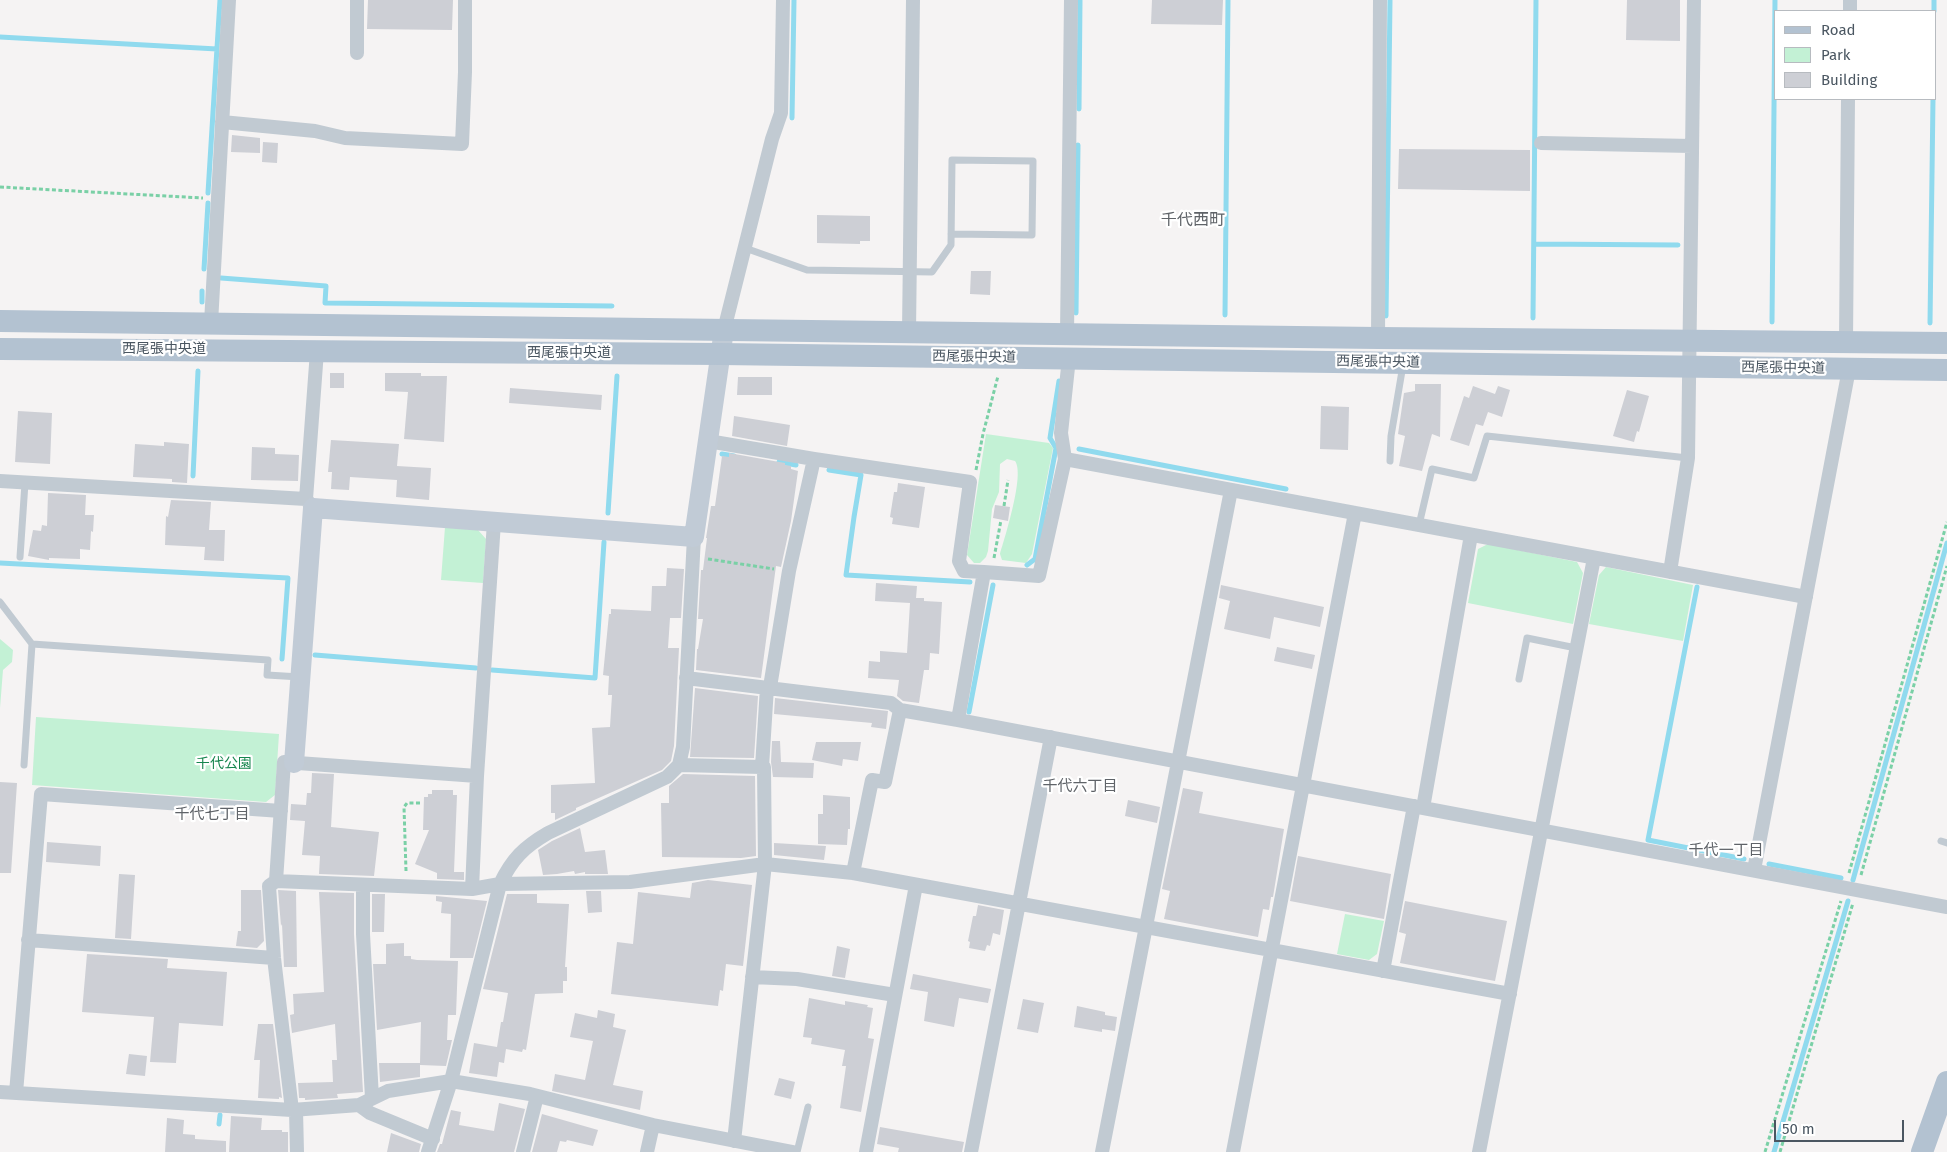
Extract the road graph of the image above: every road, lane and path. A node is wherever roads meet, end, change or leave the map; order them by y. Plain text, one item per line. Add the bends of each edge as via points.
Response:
1 (229, 0) edge
2 (357, 0) edge
3 (465, 0) edge
4 (783, 0) edge
5 (914, 0) edge
6 (1071, 0) edge
7 (1380, 0) edge
8 (1694, 0) edge
9 (357, 53) dead end
10 (1848, 100) edge
11 (222, 122) junction
12 (1541, 143) dead end
13 (1692, 146) junction
14 (0, 187) edge
15 (218, 198) junction
16 (952, 234) junction
17 (745, 248) junction
18 (910, 272) junction
19 (0, 321) edge
20 (211, 323) junction
21 (724, 330) junction
22 (909, 332) junction
23 (1067, 334) junction
24 (1378, 338) junction
25 (1689, 340) junction
26 (1846, 342) junction
27 (1947, 343) edge
28 (0, 349) edge
29 (317, 351) junction
30 (720, 354) junction
31 (999, 357) junction
32 (1069, 358) junction
33 (1404, 363) junction
34 (1688, 366) junction
35 (1849, 369) junction
36 (1947, 370) edge
37 (708, 441) junction
38 (1688, 458) junction
39 (814, 459) junction
40 (1065, 459) junction
41 (1390, 461) dead end
42 (1008, 480) dead end
43 (0, 481) edge
44 (970, 482) junction
45 (25, 483) junction
46 (1231, 490) junction
47 (310, 503) junction
48 (1004, 506) dead end
49 (1355, 513) junction
50 (1001, 520) dead end
51 (494, 522) junction
52 (1947, 522) edge
53 (1418, 525) junction
54 (1471, 535) junction
55 (693, 547) junction
56 (20, 557) dead end
57 (1594, 558) junction
58 (1947, 566) edge
59 (789, 572) junction
60 (988, 572) junction
61 (1670, 572) junction
62 (1806, 597) junction
63 (0, 602) edge
64 (32, 644) junction
65 (1576, 648) junction
66 (300, 677) junction
67 (686, 678) junction
68 (1519, 679) dead end
69 (769, 687) junction
70 (900, 710) junction
71 (958, 720) junction
72 (1051, 737) junction
73 (1178, 761) junction
74 (294, 763) junction
75 (24, 765) dead end
76 (679, 765) junction
77 (762, 767) junction
78 (477, 776) junction
79 (1303, 785) junction
80 (422, 803) dead end
81 (1418, 807) junction
82 (281, 811) junction
83 (1541, 830) junction
84 (765, 864) junction
85 (1754, 870) junction
86 (853, 873) junction
87 (276, 881) junction
88 (500, 884) junction
89 (916, 884) junction
90 (363, 885) junction
91 (405, 886) junction
92 (472, 889) junction
93 (1851, 889) junction
94 (1019, 904) junction
95 (1947, 907) edge
96 (1146, 927) junction
97 (28, 940) junction
98 (1272, 950) junction
99 (274, 958) junction
100 (1383, 971) junction
101 (752, 977) junction
102 (895, 994) junction
103 (1510, 994) junction
104 (451, 1081) junction
105 (1947, 1082) edge
106 (0, 1092) edge
107 (16, 1093) junction
108 (537, 1096) junction
109 (372, 1098) junction
110 (359, 1104) junction
111 (808, 1107) dead end
112 (294, 1110) junction
113 (653, 1125) junction
114 (734, 1141) junction
115 (430, 1145) edge
116 (297, 1152) edge
117 (523, 1152) edge
118 (647, 1152) edge
119 (795, 1152) edge
120 (866, 1152) edge
121 (971, 1152) edge
122 (1102, 1152) edge
123 (1233, 1152) edge
124 (1479, 1152) edge
125 (1765, 1152) edge
126 (1780, 1152) edge
127 (1922, 1152) edge

1 - 11 street
2 - 9 street
3 - 11 street via 462,144 345,138 315,131
4 - 17 street via 782,113 772,139
5 - 18 street
6 - 23 street
7 - 24 street
8 - 13 street
10 - 26 street
11 - 15 street
12 - 13 street
13 - 25 street
14 - 15 path
15 - 20 street
16 - 16 lane via 1032,235 1033,162 952,160
16 - 18 lane via 951,245 932,272
17 - 18 lane via 807,270
17 - 21 street
18 - 22 street
19 - 20 main road, 西尾張中央道
20 - 21 main road, 西尾張中央道
21 - 22 main road, 西尾張中央道
21 - 30 street
22 - 23 main road, 西尾張中央道
23 - 24 main road, 西尾張中央道
24 - 25 main road, 西尾張中央道
25 - 26 main road, 西尾張中央道
25 - 34 street
26 - 27 main road, 西尾張中央道
28 - 29 main road, 西尾張中央道
29 - 30 main road, 西尾張中央道
29 - 47 street
30 - 31 main road, 西尾張中央道
30 - 37 street
31 - 32 main road, 西尾張中央道
31 - 44 path via 998,379 976,470
32 - 33 main road, 西尾張中央道
32 - 40 street via 1061,433
33 - 34 main road, 西尾張中央道
33 - 41 lane via 1391,436
34 - 35 main road, 西尾張中央道
34 - 38 street
35 - 36 main road, 西尾張中央道
35 - 62 street
37 - 39 street
37 - 55 street
38 - 53 lane via 1487,436 1474,478 1432,468
38 - 61 street
39 - 44 street
39 - 59 street
40 - 46 street
40 - 60 street via 1040,576
42 - 48 path
43 - 45 street
44 - 60 street via 959,561 964,571
45 - 47 street
45 - 56 lane
46 - 49 street
46 - 73 street
47 - 51 street
47 - 66 street
49 - 53 street
49 - 79 street
50 - 60 path
51 - 55 street
51 - 78 street
52 - 93 path
53 - 54 street
54 - 57 street
54 - 81 street
55 - 59 path
55 - 67 street
57 - 61 street
57 - 65 street
58 - 93 path
59 - 69 street
60 - 71 street
61 - 62 street
62 - 85 street
63 - 64 lane
64 - 66 lane via 268,660 267,675
64 - 75 lane
65 - 68 lane via 1527,638
65 - 83 street
66 - 74 street
67 - 69 street
67 - 76 street via 683,747
69 - 70 street via 891,703
69 - 77 street
70 - 71 street
70 - 86 street via 884,782 872,780
71 - 72 street
72 - 73 street
72 - 94 street
73 - 79 street
73 - 96 street
74 - 78 street
74 - 82 street via 284,762
76 - 77 street
76 - 88 street via 667,777 530,844 510,865
77 - 84 street
78 - 92 street
79 - 81 street
79 - 98 street
80 - 91 path via 406,803 404,807
81 - 83 street
81 - 100 street
82 - 87 street
82 - 97 street via 41,794
83 - 85 street
83 - 103 street
84 - 86 street
84 - 88 street via 630,882
84 - 101 street
85 - 93 street
86 - 89 street
87 - 90 street
87 - 99 street via 269,886
88 - 92 street
88 - 104 street
89 - 94 street
89 - 102 street
90 - 91 street
90 - 109 street
91 - 92 street
93 - 95 street
93 - 125 path
93 - 126 path
94 - 96 street
94 - 121 street
96 - 98 street
96 - 122 street
97 - 99 street
97 - 107 street
98 - 100 street
98 - 123 street
99 - 112 street
100 - 103 street
101 - 102 street via 797,979
101 - 114 street
102 - 120 street
103 - 124 street
104 - 108 street
104 - 109 street via 388,1091
104 - 115 street
105 - 127 main road
106 - 107 street
107 - 112 street
108 - 113 street
108 - 117 street
109 - 110 street
110 - 112 street
110 - 115 street
111 - 119 lane
112 - 116 street
113 - 114 street
113 - 118 street
114 - 119 street

